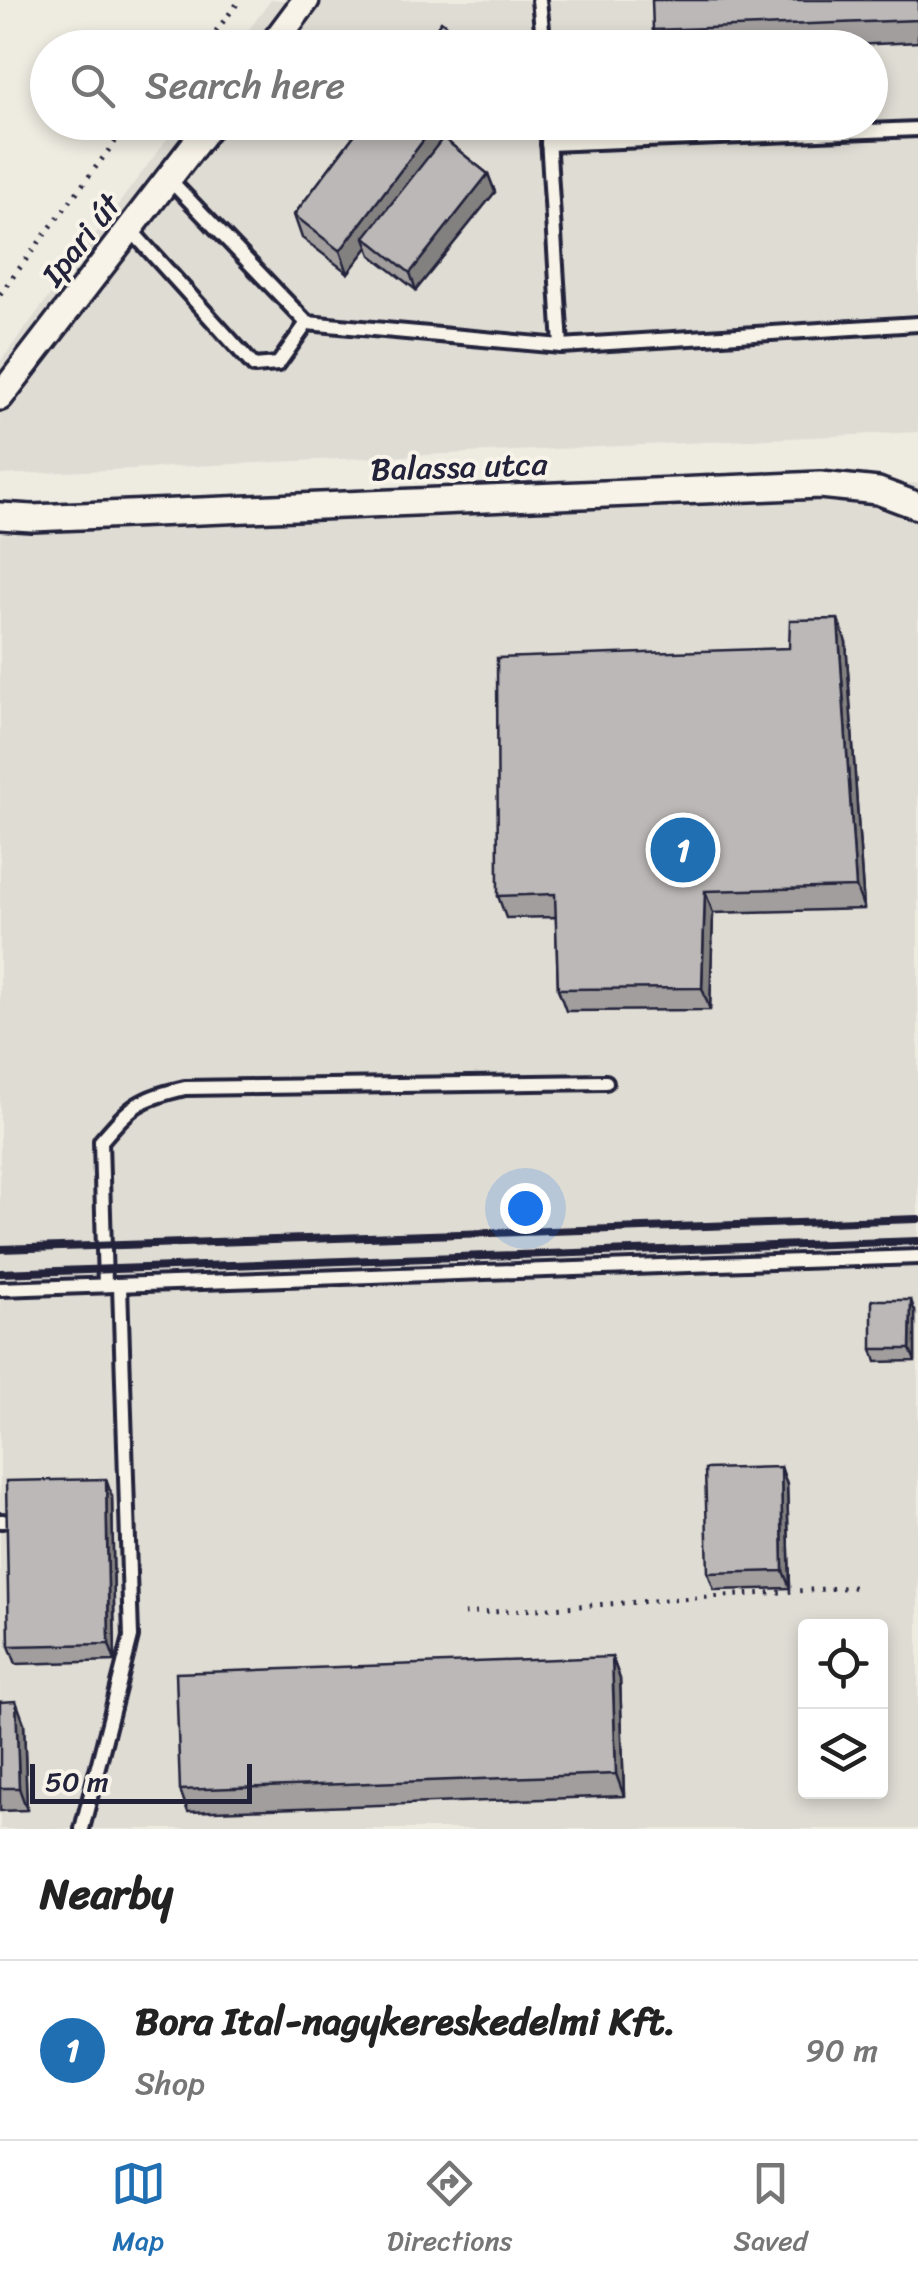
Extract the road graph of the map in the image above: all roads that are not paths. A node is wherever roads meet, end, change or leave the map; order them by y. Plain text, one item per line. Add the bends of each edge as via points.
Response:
1 (306, 0) edge
2 (539, 0) edge
3 (284, 30) edge
4 (542, 30) edge
5 (918, 129) edge
6 (888, 130) edge
7 (198, 140) edge
8 (548, 140) edge
9 (647, 140) edge
10 (548, 144) junction
11 (169, 179) junction
12 (130, 230) junction
13 (307, 323) junction
14 (918, 324) edge
15 (561, 346) junction
16 (0, 397) edge
17 (918, 506) edge
18 (0, 516) edge
19 (606, 1082) dead end
20 (918, 1257) edge
21 (120, 1285) junction
22 (105, 1286) junction
23 (0, 1289) edge
24 (82, 1829) edge

1 - 3 street
2 - 4 lane
5 - 6 lane
7 - 11 street, Ipari út
8 - 10 lane
9 - 10 lane
10 - 15 lane
11 - 12 street, Ipari út
11 - 13 lane
12 - 13 lane via 254,366 278,364
12 - 16 street, Ipari út
13 - 15 lane
14 - 15 lane
17 - 18 street, Balassa utca via 878,491 820,485
19 - 22 lane via 185,1088 154,1096 132,1105 101,1141
20 - 21 lane
21 - 22 lane
21 - 24 lane via 131,1636
22 - 23 lane

